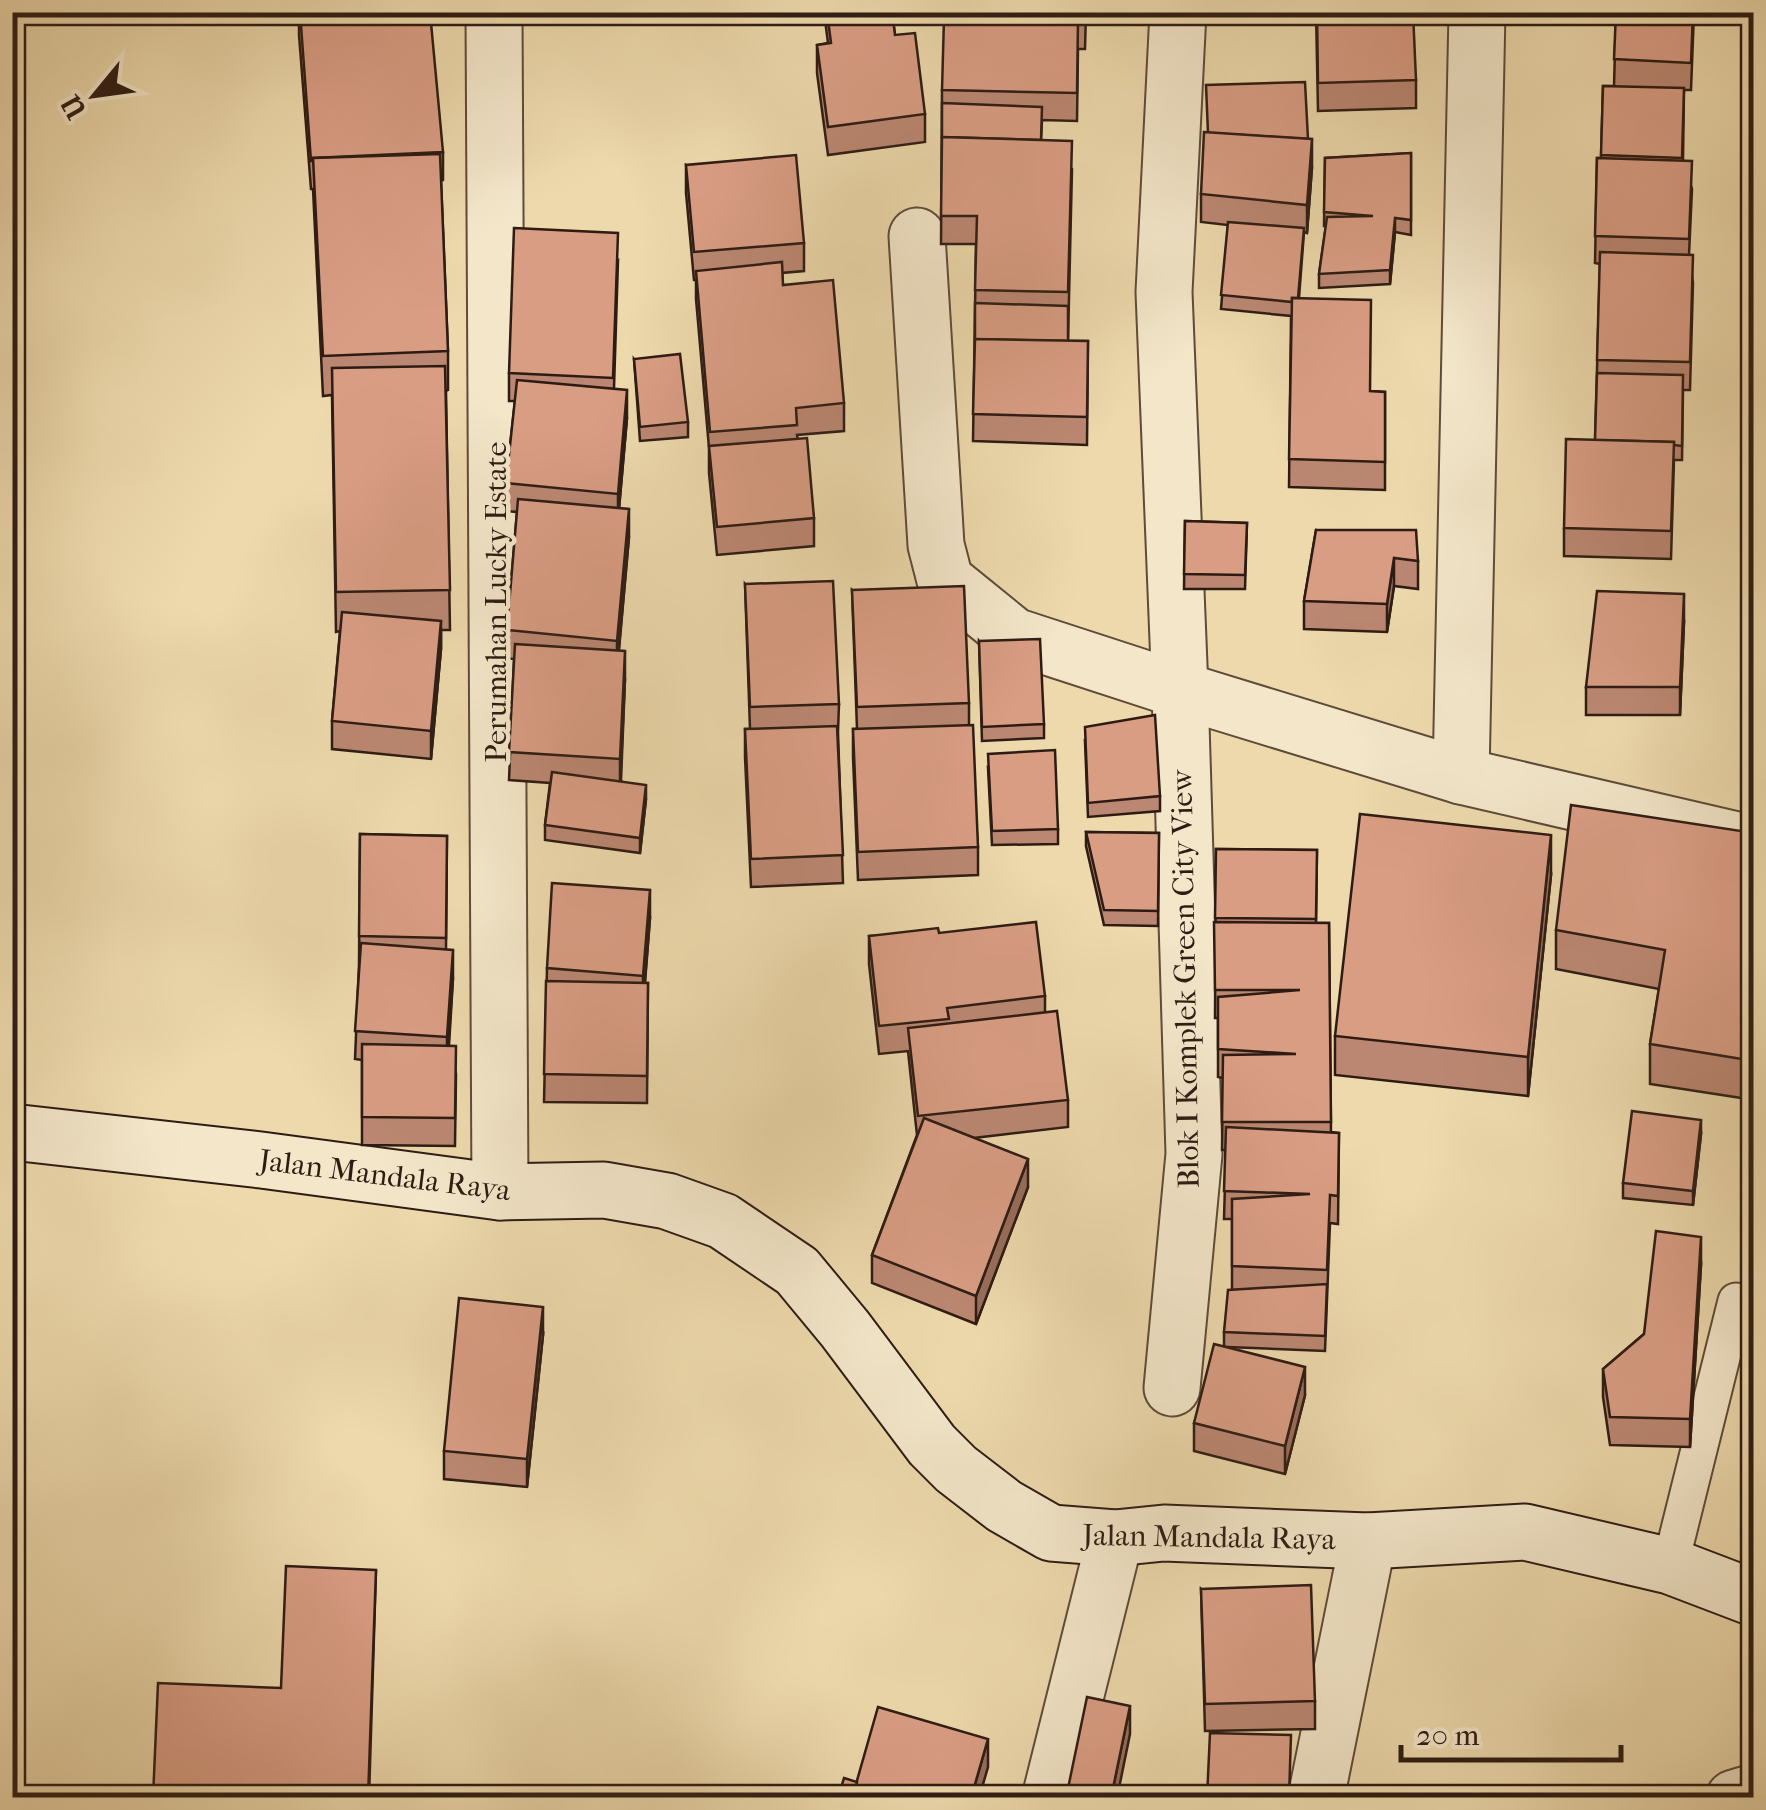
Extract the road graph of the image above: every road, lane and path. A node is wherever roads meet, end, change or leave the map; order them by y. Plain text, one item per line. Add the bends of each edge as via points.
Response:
1 (494, 12) edge
2 (1178, 12) edge
3 (1477, 12) edge
4 (917, 236) dead end
5 (1180, 690) junction
6 (1462, 776) junction
7 (1754, 844) edge
8 (12, 1132) edge
9 (500, 1192) junction
10 (1736, 1301) dead end
11 (1172, 1388) dead end
12 (1114, 1538) junction
13 (1368, 1541) junction
14 (1670, 1566) junction
15 (1754, 1598) edge
16 (1754, 1792) edge
17 (1050, 1798) edge
18 (1316, 1798) edge
19 (1734, 1798) edge

1 - 9 street, Perumahan Lucky Estate
2 - 5 street, Blok I Komplek Green City View via 1164,292
3 - 6 street
4 - 5 street via 936,546 946,580 1014,636
5 - 6 street
5 - 11 street, Blok I Komplek Green City View via 1194,1154
6 - 7 street
8 - 9 street, Jalan Mandala Raya
9 - 12 street, Jalan Mandala Raya via 604,1190 667,1201 723,1221 796,1271 956,1469 1050,1533
10 - 14 lane
12 - 13 street, Jalan Mandala Raya via 1164,1533
12 - 17 street
13 - 14 street, Jalan Mandala Raya via 1524,1532
13 - 18 street
14 - 15 street, Jalan Mandala Raya
16 - 19 street

